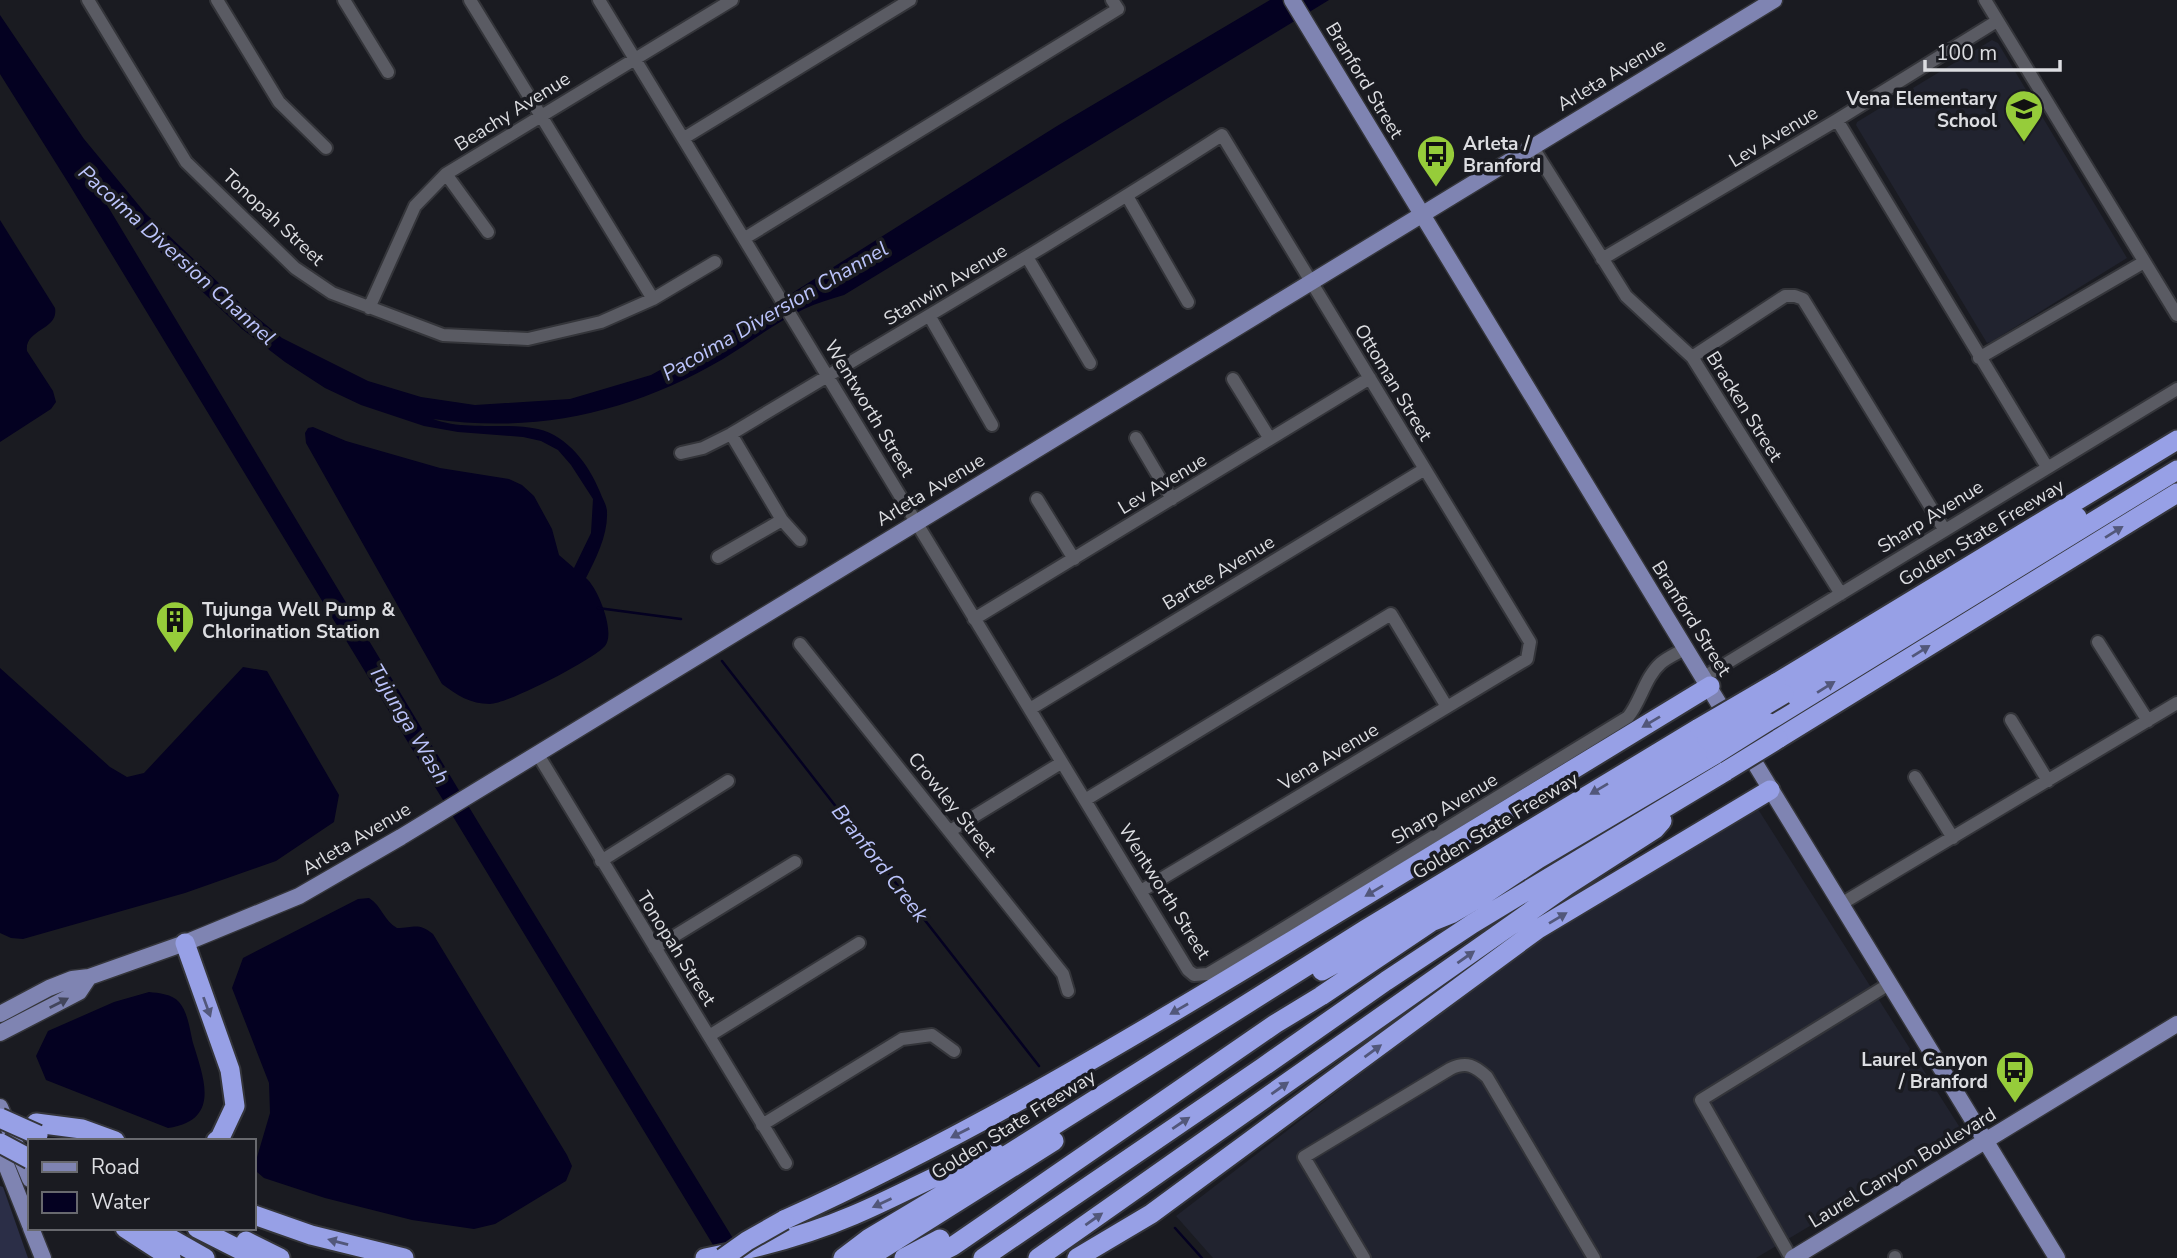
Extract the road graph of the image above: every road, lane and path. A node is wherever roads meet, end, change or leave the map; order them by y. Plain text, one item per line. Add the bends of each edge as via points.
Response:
1 (88, 0) edge
2 (217, 0) edge
3 (344, 0) edge
4 (470, 0) edge
5 (599, 0) edge
6 (910, 0) edge
7 (1292, 0) edge
8 (1774, 0) edge
9 (1985, 0) edge
10 (730, 1) edge
11 (1115, 4) edge
12 (1997, 21) junction
13 (634, 58) junction
14 (388, 72) dead end
15 (541, 116) junction
16 (1837, 120) junction
17 (1222, 135) joint
18 (684, 138) junction
19 (1532, 146) junction
20 (326, 148) dead end
21 (446, 174) junction
22 (1126, 196) junction
23 (1421, 214) junction
24 (488, 232) dead end
25 (745, 238) junction
26 (1027, 257) junction
27 (1602, 259) junction
28 (715, 262) dead end
29 (2144, 262) junction
30 (1311, 281) junction
31 (653, 299) junction
32 (1188, 302) dead end
33 (369, 308) junction
34 (2177, 315) edge
35 (930, 317) junction
36 (1692, 357) junction
37 (1979, 358) junction
38 (1090, 363) dead end
39 (828, 376) junction
40 (1370, 378) junction
41 (1233, 379) dead end
42 (2177, 389) edge
43 (992, 425) dead end
44 (731, 434) junction
45 (1136, 438) dead end
46 (1270, 439) junction
47 (2177, 440) edge
48 (681, 453) dead end
49 (2177, 457) edge
50 (2046, 467) junction
51 (1425, 469) junction
52 (2177, 470) edge
53 (2177, 493) edge
54 (1037, 499) dead end
55 (1172, 499) junction
56 (782, 520) junction
57 (916, 522) junction
58 (1944, 530) junction
59 (800, 540) dead end
60 (718, 558) dead end
61 (1074, 559) junction
62 (1840, 594) junction
63 (974, 619) junction
64 (2098, 642) dead end
65 (800, 644) dead end
66 (1686, 648) junction
67 (1530, 649) joint
68 (1707, 681) junction
69 (1780, 688) junction
70 (2177, 704) edge
71 (1447, 707) junction
72 (1030, 709) junction
73 (2011, 720) dead end
74 (2148, 721) junction
75 (1772, 731) junction
76 (1707, 741) junction
77 (537, 753) junction
78 (1061, 763) junction
79 (1915, 776) dead end
80 (727, 781) dead end
81 (2048, 781) junction
82 (1770, 790) junction
83 (1683, 797) junction
84 (1085, 800) junction
85 (950, 831) junction
86 (1953, 838) junction
87 (601, 860) junction
88 (794, 862) dead end
89 (1141, 891) junction
90 (1841, 904) junction
91 (1451, 914) junction
92 (185, 943) junction
93 (859, 943) dead end
94 (654, 948) junction
95 (1351, 955) junction
96 (1198, 976) joint
97 (89, 977) junction
98 (1889, 984) junction
99 (1068, 991) dead end
100 (0, 1014) edge
101 (2177, 1024) edge
102 (0, 1033) edge
103 (709, 1036) junction
104 (954, 1051) dead end
105 (0, 1107) edge
106 (0, 1118) edge
107 (762, 1125) junction
108 (0, 1127) edge
109 (38, 1136) edge
110 (60, 1139) edge
111 (110, 1139) edge
112 (219, 1139) edge
113 (1987, 1140) junction
114 (0, 1143) edge
115 (1019, 1147) junction
116 (0, 1150) edge
117 (28, 1158) edge
118 (786, 1163) dead end
119 (28, 1174) edge
120 (256, 1216) edge
121 (28, 1221) edge
122 (32, 1230) edge
123 (43, 1230) edge
124 (128, 1230) edge
125 (156, 1230) edge
126 (201, 1230) edge
127 (226, 1230) edge
128 (43, 1258) edge
129 (50, 1258) edge
130 (170, 1258) edge
131 (205, 1258) edge
132 (256, 1258) edge
133 (280, 1258) edge
134 (404, 1258) edge
135 (714, 1258) edge
136 (843, 1258) edge
137 (868, 1258) edge
138 (904, 1258) edge
139 (929, 1258) edge
140 (958, 1258) edge
141 (983, 1258) edge
142 (1038, 1258) edge
143 (1077, 1258) edge
144 (1364, 1258) edge
145 (1594, 1258) edge
146 (1792, 1258) edge
147 (2057, 1258) edge

1 - 33 street, Tonopah Street via 186,162 295,268 332,293
2 - 20 street via 279,102
3 - 14 street
4 - 15 street
5 - 13 street, Wentworth Street
6 - 18 street
7 - 23 main road, Branford Street
8 - 19 main road, Arleta Avenue
9 - 12 street
10 - 13 street, Beachy Avenue
11 - 25 street
12 - 16 street, Lev Avenue
12 - 29 street
13 - 15 street, Beachy Avenue
13 - 18 street, Wentworth Street
15 - 21 street, Beachy Avenue
15 - 31 street
16 - 27 street, Lev Avenue
16 - 37 street
17 - 22 street, Stanwin Avenue
17 - 30 street, Ottoman Street
18 - 25 street, Wentworth Street
19 - 23 main road, Arleta Avenue
19 - 27 street, Bracken Street
21 - 24 street
21 - 33 street, Beachy Avenue via 415,206
22 - 26 street, Stanwin Avenue
22 - 32 street
23 - 30 main road, Arleta Avenue
23 - 66 main road, Branford Street
25 - 39 street, Wentworth Street
26 - 35 street, Stanwin Avenue
26 - 38 street
27 - 36 street, Bracken Street via 1626,296
28 - 31 street, Tonopah Street
29 - 34 street
29 - 37 street
30 - 40 street, Ottoman Street
30 - 57 main road, Arleta Avenue
31 - 33 street, Tonopah Street via 601,322 528,339 443,335
35 - 39 street, Stanwin Avenue
35 - 43 street
36 - 58 street via 1785,296 1803,299
36 - 62 street, Bracken Street
37 - 50 street
39 - 44 street, Stanwin Avenue
39 - 57 street, Wentworth Street
40 - 46 street, Lev Avenue
40 - 51 street, Ottoman Street
41 - 46 street
42 - 50 street, Sharp Avenue
44 - 48 street, Stanwin Avenue
44 - 56 street
45 - 55 street
46 - 55 street, Lev Avenue
47 - 69 highway, Golden State Freeway
49 - 69 highway
50 - 58 street, Sharp Avenue
51 - 67 street, Ottoman Street via 1530,642
51 - 72 street, Bartee Avenue
75 -> 52 highway
75 -> 53 highway
54 - 61 street
55 - 61 street, Lev Avenue
56 - 59 street
56 - 60 street
57 - 63 street, Wentworth Street
57 - 77 main road, Arleta Avenue
58 - 62 street, Sharp Avenue
61 - 63 street, Lev Avenue
62 - 68 street, Sharp Avenue
63 - 72 street, Wentworth Street
64 - 74 street
65 - 85 street, Crowley Street
66 - 68 main road, Branford Street
66 - 96 street, Sharp Avenue via 1654,671 1628,717
67 - 71 street, Vena Avenue via 1527,659
68 - 82 main road, Branford Street
68 -> 135 highway, bridge via 1117,1046 1009,1108
69 - 76 highway, Golden State Freeway, bridge
70 - 74 street
71 - 84 street via 1391,614
71 - 89 street, Vena Avenue
72 - 78 street, Wentworth Street
73 - 81 street
74 - 81 street
75 - 76 highway, bridge
75 - 83 highway, bridge via 1726,771
76 - 91 highway
76 - 95 highway
76 -> 115 highway, Golden State Freeway via 1366,929
77 - 87 street, Tonopah Street
77 - 92 main road, Arleta Avenue via 299,896
78 - 84 street, Wentworth Street
78 - 85 street
79 - 86 street
80 - 87 street
81 - 86 street
82 - 90 main road, Branford Street
143 -> 82 highway via 1170,1200 1538,929
141 -> 83 highway via 1472,924
142 -> 83 highway via 1568,885 1655,829
84 - 89 street, Wentworth Street
85 - 99 street, Crowley Street via 1063,974
86 - 90 street
87 - 94 street, Tonopah Street
88 - 94 street
89 - 96 street, Wentworth Street via 1188,970
90 - 98 main road, Branford Street
91 - 139 highway via 1431,922 1275,1024 953,1246
91 - 140 highway
92 - 97 main road, Arleta Avenue
92 -> 112 highway via 230,1070 235,1106
93 - 103 street
94 - 103 street, Tonopah Street
95 - 137 highway
95 - 138 highway via 1279,1010 1048,1168 947,1236
97 - 100 main road, Arleta Avenue via 50,988
102 -> 97 main road, Arleta Avenue via 79,992
98 - 113 main road, Branford Street
98 - 146 street via 1701,1100
101 - 113 main road, Laurel Canyon Boulevard
103 - 107 street, Tonopah Street
104 - 107 street via 932,1034 902,1039
105 - 109 highway
105 - 119 main road
106 - 109 highway, bridge
107 - 118 street, Tonopah Street
108 - 109 highway
109 - 110 highway
109 - 111 highway via 82,1129
113 - 146 main road, Laurel Canyon Boulevard
113 - 147 main road, Branford Street
114 - 117 highway, bridge
115 -> 135 highway, bridge via 969,1162 852,1216
115 - 136 highway, Golden State Freeway
116 - 121 main road
134 -> 120 highway
122 - 128 main road
123 - 129 main road
124 - 130 highway
125 - 131 highway
126 - 132 highway
127 - 133 highway
144 - 145 street via 1304,1157 1464,1064 1487,1077

